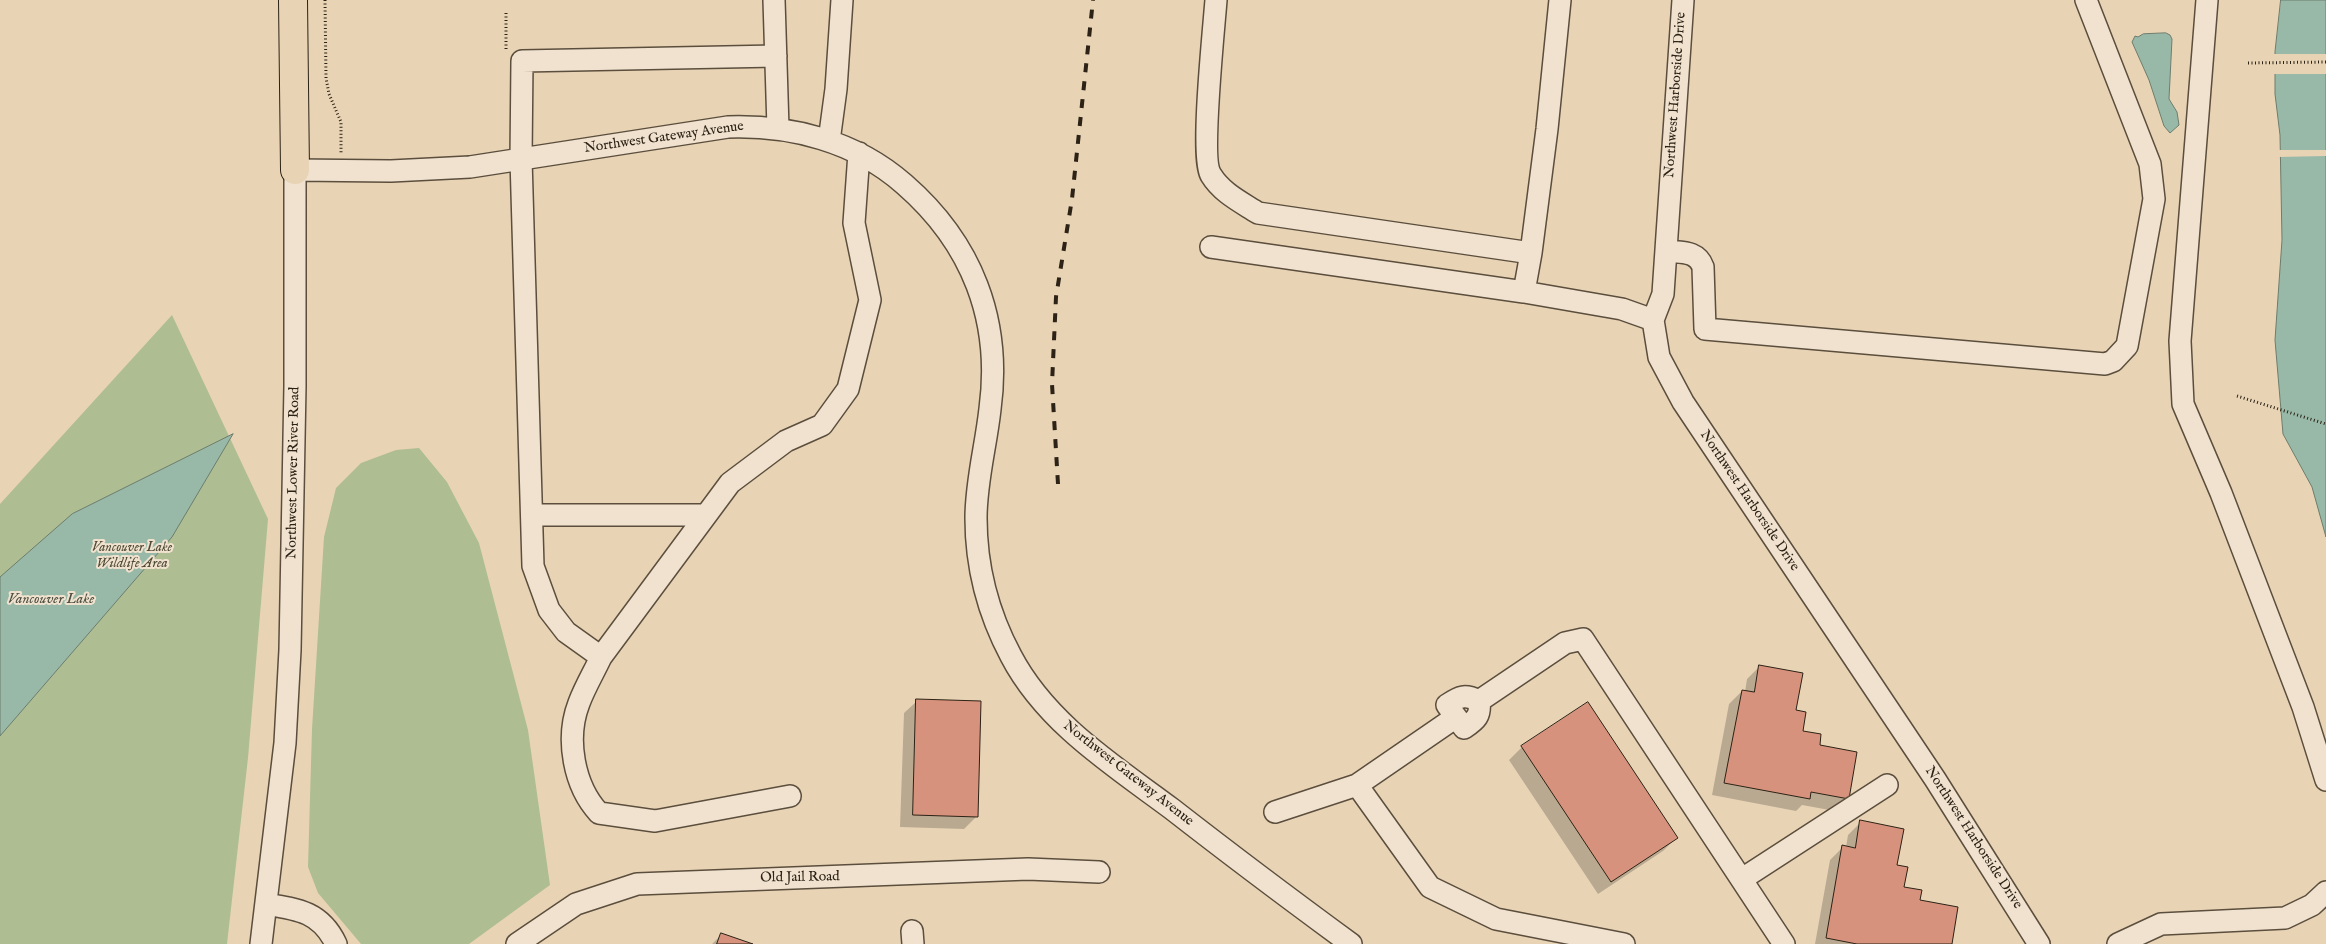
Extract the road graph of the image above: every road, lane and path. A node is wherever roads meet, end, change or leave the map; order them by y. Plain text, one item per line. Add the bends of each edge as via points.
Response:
1 (293, 0) edge
2 (325, 0) edge
3 (774, 0) edge
4 (842, 0) edge
5 (1216, 0) edge
6 (1560, 0) edge
7 (1683, 0) edge
8 (2086, 0) edge
9 (2207, 0) edge
10 (506, 13) dead end
11 (506, 49) dead end
12 (776, 56) junction
13 (2326, 62) edge
14 (2248, 64) dead end
15 (778, 128) junction
16 (829, 141) junction
17 (859, 153) junction
18 (520, 159) junction
19 (340, 169) junction
20 (296, 170) junction
21 (1211, 247) dead end
22 (1666, 251) junction
23 (1530, 253) junction
24 (1524, 292) junction
25 (1654, 320) junction
26 (2237, 396) dead end
27 (2326, 424) edge
28 (532, 515) junction
29 (706, 515) junction
30 (601, 657) junction
31 (2326, 780) edge
32 (1357, 785) junction
33 (1887, 785) dead end
34 (790, 796) dead end
35 (1275, 812) dead end
36 (1099, 872) dead end
37 (1742, 879) junction
38 (2326, 892) edge
39 (266, 904) junction
40 (261, 944) edge
41 (336, 944) edge
42 (517, 944) edge
43 (1351, 944) edge
44 (1624, 944) edge
45 (1784, 944) edge
46 (2039, 944) edge
47 (2118, 944) edge

1 - 20 main road, Northwest Lower River Road
2 - 19 path via 326,78 341,122
3 - 12 street
4 - 16 street
5 - 23 street via 1207,117 1209,174 1227,193 1258,213
6 - 23 street
7 - 22 street, Northwest Harborside Drive
8 - 22 street via 2150,164 2154,199 2128,346 2113,362 2105,364 1705,329 1700,258 1693,254
9 - 31 street via 2180,341 2183,404 2221,493 2303,707
10 - 11 path
12 - 15 street
12 - 18 street via 522,61
13 - 14 path
15 - 16 street, Northwest Gateway Avenue
15 - 18 street, Northwest Gateway Avenue via 728,127
16 - 17 street, Northwest Gateway Avenue
17 - 29 street via 854,223 870,300 848,389 822,424 786,441 730,483
17 - 43 street, Northwest Gateway Avenue via 883,166 944,224 975,278 984,304 994,377 976,518 982,580 989,608 1012,659 1049,709 1088,746
18 - 19 street, Northwest Gateway Avenue via 440,169
18 - 28 street
19 - 20 street, Northwest Gateway Avenue
20 - 39 street, Northwest Lower River Road via 290,650 285,743
21 - 24 street
22 - 25 street, Northwest Harborside Drive via 1663,294
23 - 24 street
24 - 25 street via 1622,309
25 - 46 street, Northwest Harborside Drive via 1659,357 1683,402 1930,771
26 - 27 path
28 - 29 street
28 - 30 street via 533,566 549,610 566,632
29 - 30 street
30 - 34 street via 578,705 572,745 580,784 599,813 655,821
32 - 35 street
32 - 37 street via 1456,717 1464,728 1477,719 1479,701 1564,643 1583,638
32 - 44 street via 1430,887 1496,919
33 - 37 street
36 - 42 street, Old Jail Road via 1028,868 637,884 576,904
37 - 45 street
38 - 47 street via 2312,905 2285,918 2161,924
39 - 40 street, Northwest Lower River Road
39 - 41 street via 296,908 317,918 329,930

